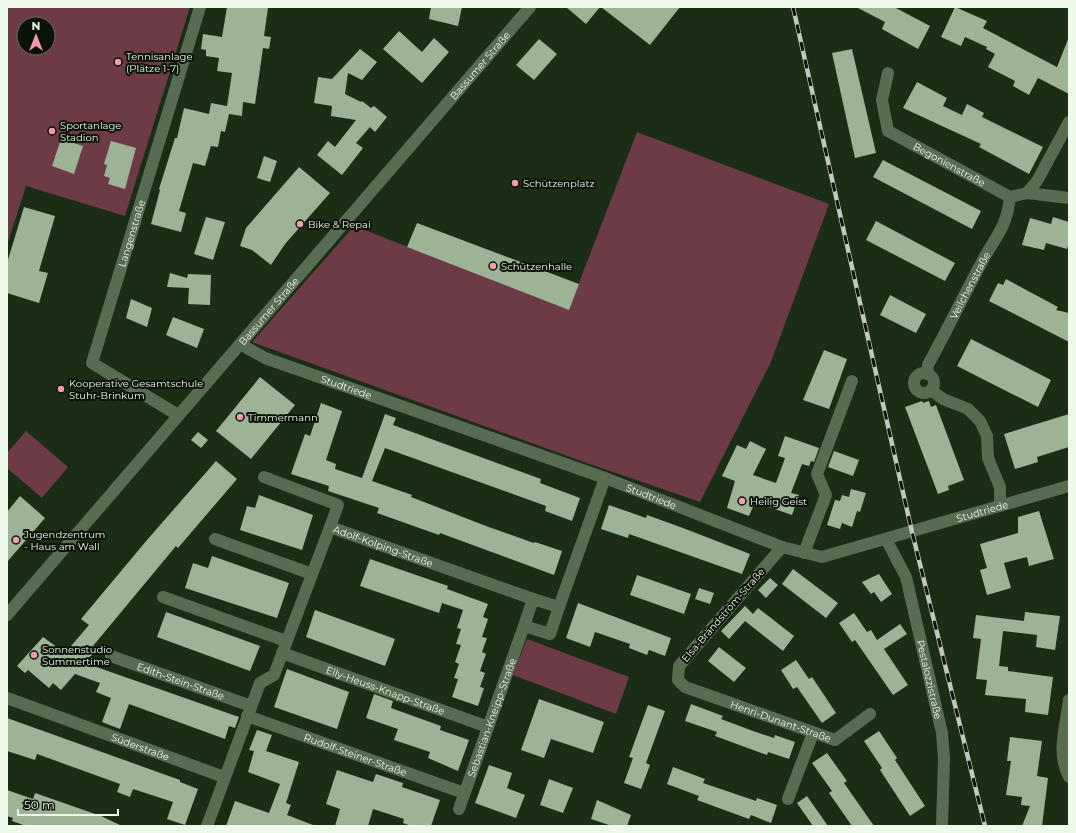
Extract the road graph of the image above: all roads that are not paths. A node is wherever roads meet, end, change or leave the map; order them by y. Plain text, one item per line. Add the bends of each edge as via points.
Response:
1 (200, 7) edge
2 (530, 7) edge
3 (888, 73) dead end
4 (1069, 122) edge
5 (1027, 193) junction
6 (1010, 197) junction
7 (1069, 198) edge
8 (240, 344) junction
9 (927, 374) junction
10 (852, 381) dead end
11 (931, 390) junction
12 (178, 415) junction
13 (264, 477) dead end
14 (605, 478) junction
15 (1069, 486) edge
16 (1000, 506) junction
17 (330, 526) junction
18 (215, 539) dead end
19 (886, 539) junction
20 (782, 546) junction
21 (804, 552) junction
22 (312, 574) junction
23 (163, 597) dead end
24 (533, 599) junction
25 (559, 607) junction
26 (7, 615) edge
27 (524, 626) junction
28 (286, 641) junction
29 (282, 653) junction
30 (111, 656) dead end
31 (685, 687) joint
32 (7, 698) edge
33 (1069, 700) edge
34 (249, 711) junction
35 (870, 714) dead end
36 (488, 726) junction
37 (813, 732) junction
38 (224, 777) junction
39 (1069, 777) edge
40 (464, 793) junction
41 (788, 799) dead end
42 (459, 809) dead end
43 (207, 826) edge
44 (942, 826) edge

1 - 12 street, Langenstraße via 92,363
2 - 8 street, Bassumer Straße
3 - 6 street, Begonienstraße via 882,100 888,131
4 - 5 street
5 - 6 street
5 - 7 street
6 - 9 street, Veilchenstraße via 1001,232 984,257 928,365
8 - 12 street, Bassumer Straße
8 - 14 street, Studtriede via 265,358
9 - 11 street via 934,384
9 - 11 street via 920,374 915,379 914,386 918,392 925,393
10 - 21 street via 817,474 826,495
11 - 16 street via 943,399 968,409 980,421 987,436 988,458 1000,487
12 - 26 street, Bassumer Straße
13 - 17 street, Adolf-Kolping-Straße via 338,505
14 - 20 street, Studtriede
14 - 25 street
15 - 16 street, Studtriede
16 - 19 street, Studtriede
17 - 22 street
17 - 24 street, Adolf-Kolping-Straße
18 - 22 street
19 - 21 street, Studtriede via 822,557
19 - 44 street, Pestalozzistraße via 906,577 942,733
20 - 21 street, Studtriede
20 - 31 street, Elsa-Brändström-Straße via 679,666 678,680
22 - 28 street
23 - 28 street
24 - 25 street
24 - 27 street, Sebastian-Kneipp-Straße
25 - 27 street via 550,634
27 - 36 street, Sebastian-Kneipp-Straße
28 - 29 street
29 - 34 street via 274,674 260,683
29 - 36 street, Elly-Heuss-Knapp-Straße
30 - 34 street, Edith-Stein-Straße
31 - 37 street, Henri-Dunant-Straße
32 - 38 street, Süderstraße
33 - 39 street via 1062,747 1063,764
34 - 38 street
34 - 40 street, Rudolf-Steiner-Straße
35 - 37 street, Henri-Dunant-Straße via 835,740
36 - 40 street, Sebastian-Kneipp-Straße
37 - 41 street
38 - 43 street
40 - 42 street, Sebastian-Kneipp-Straße

